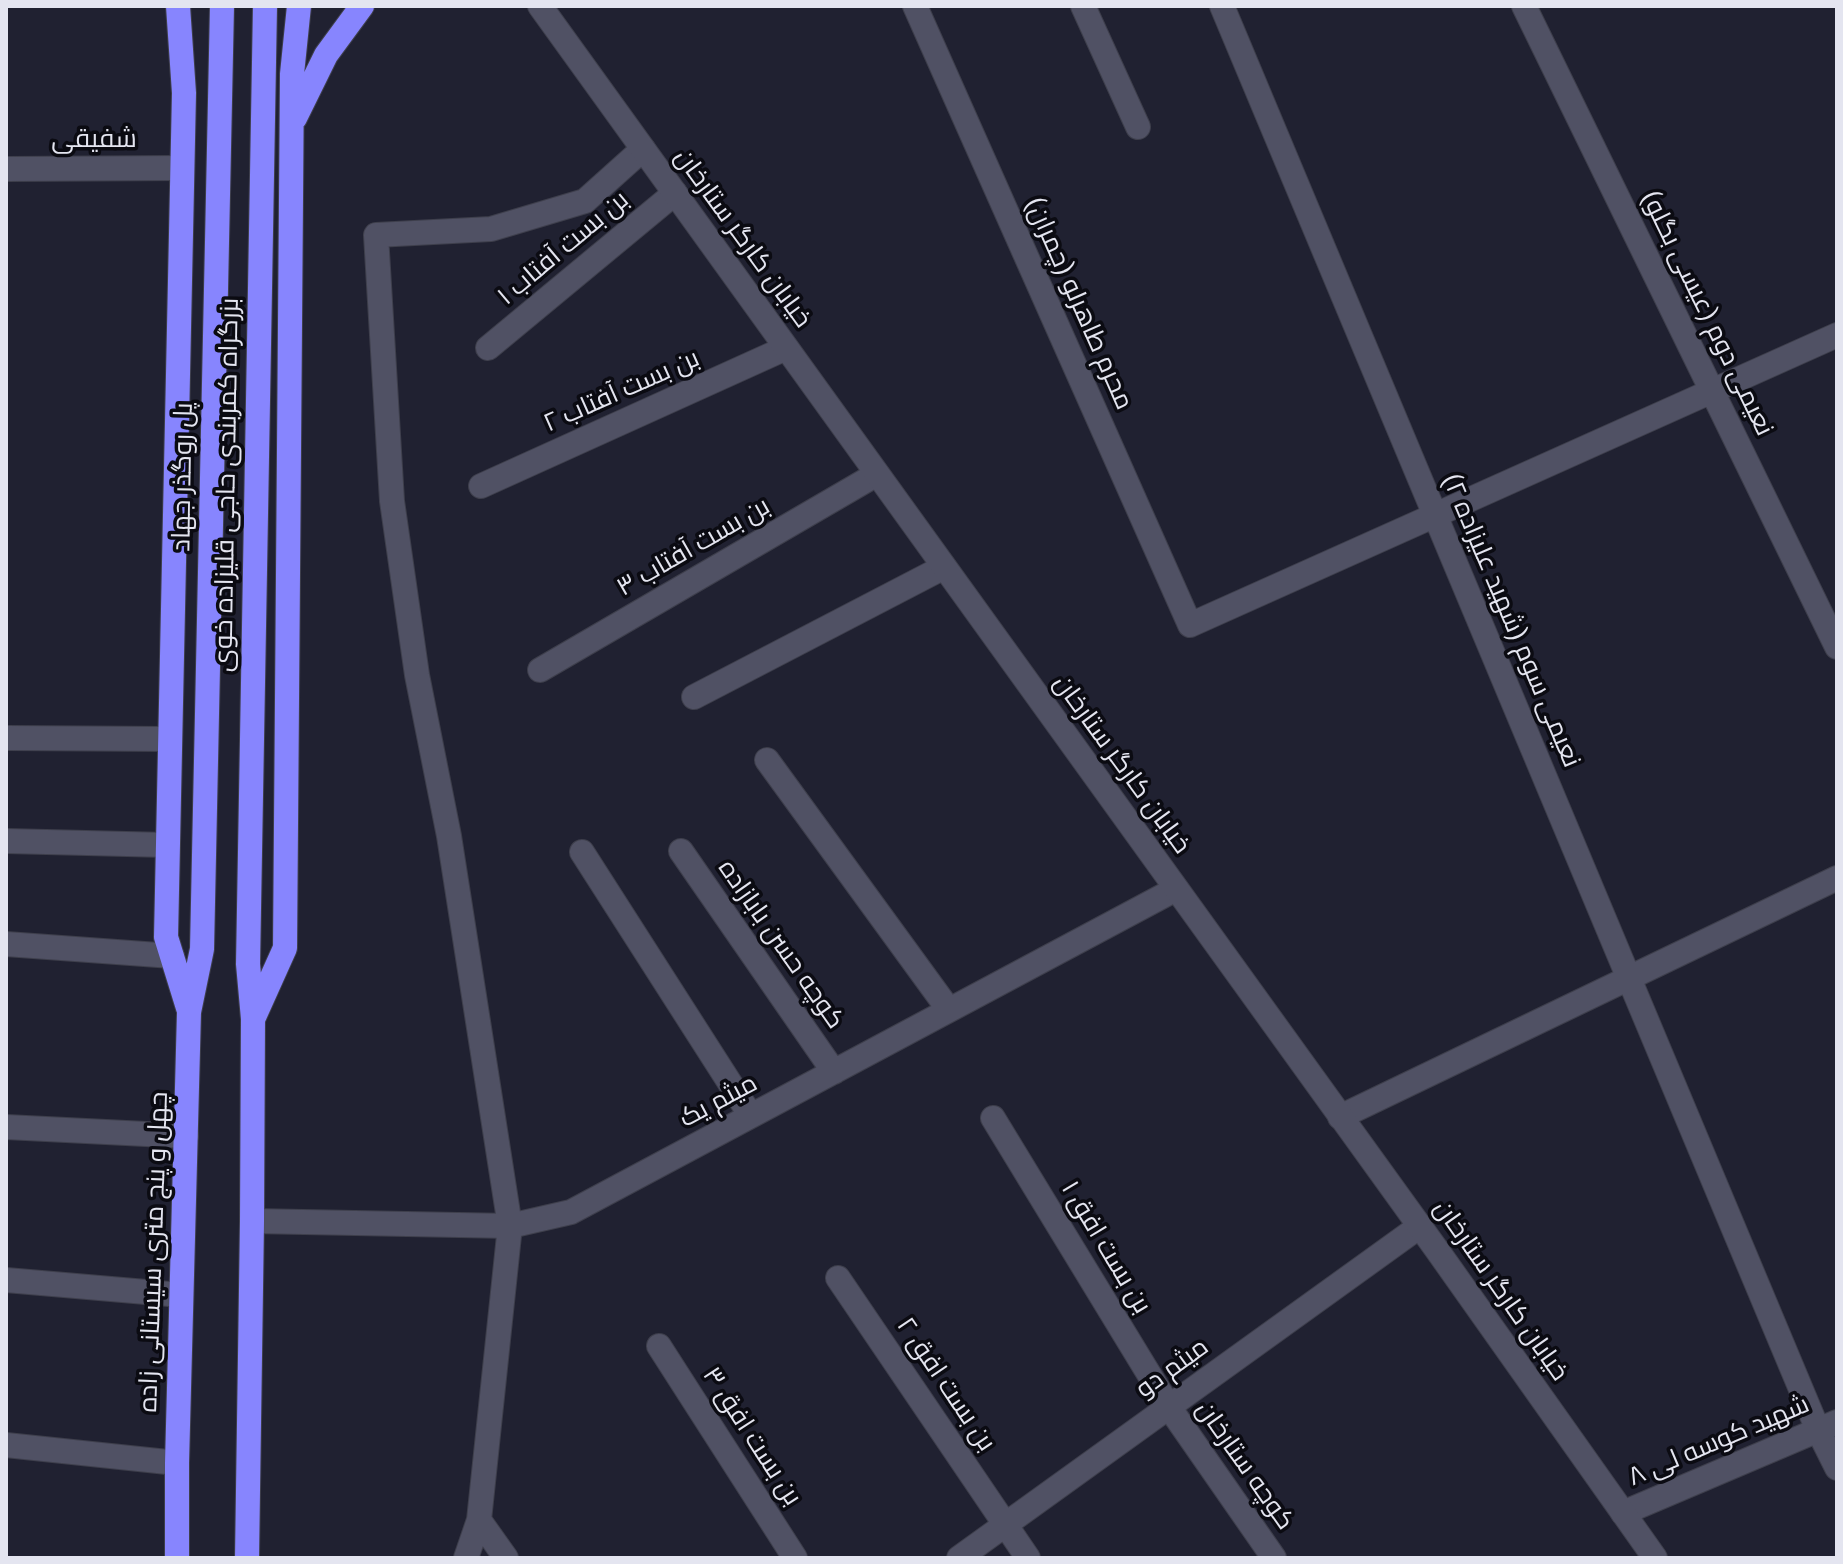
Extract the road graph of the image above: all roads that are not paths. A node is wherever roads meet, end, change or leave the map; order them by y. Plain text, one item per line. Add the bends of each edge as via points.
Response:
1 (178, 6) edge
2 (222, 6) edge
3 (265, 6) edge
4 (299, 6) edge
5 (362, 6) edge
6 (540, 6) edge
7 (915, 6) edge
8 (1083, 6) edge
9 (1222, 6) edge
10 (1524, 6) edge
11 (292, 124) junction
12 (1138, 127) dead end
13 (643, 149) junction
14 (182, 168) junction
15 (6, 169) edge
16 (675, 193) junction
17 (1837, 335) edge
18 (488, 348) dead end
19 (786, 348) junction
20 (1712, 391) junction
21 (877, 474) junction
22 (481, 486) dead end
23 (1436, 515) junction
24 (944, 567) junction
25 (1837, 647) edge
26 (540, 670) dead end
27 (694, 697) dead end
28 (6, 738) edge
29 (170, 739) junction
30 (767, 760) dead end
31 (6, 841) edge
32 (167, 845) junction
33 (681, 851) dead end
34 (582, 852) dead end
35 (1837, 878) edge
36 (1176, 889) junction
37 (6, 944) edge
38 (202, 949) joint
39 (172, 956) junction
40 (1629, 978) junction
41 (949, 1010) junction
42 (189, 1012) junction
43 (253, 1019) junction
44 (834, 1072) junction
45 (751, 1116) junction
46 (1340, 1117) junction
47 (993, 1118) dead end
48 (6, 1127) edge
49 (186, 1136) junction
50 (252, 1221) junction
51 (510, 1226) junction
52 (1420, 1226) junction
53 (838, 1278) dead end
54 (6, 1280) edge
55 (181, 1295) junction
56 (659, 1346) dead end
57 (1169, 1407) junction
58 (1828, 1426) edge
59 (6, 1445) edge
60 (177, 1463) junction
61 (1837, 1468) edge
62 (1623, 1513) junction
63 (479, 1520) junction
64 (1006, 1524) junction
65 (177, 1558) edge
66 (247, 1558) edge
67 (466, 1558) edge
68 (506, 1558) edge
69 (795, 1558) edge
70 (959, 1558) edge
71 (1028, 1558) edge
72 (1274, 1558) edge
73 (1655, 1558) edge

1 - 14 highway
2 - 38 highway, پل روگذر جهاد
3 - 43 highway, بزرگراه کمربندی حاجی قلیزاده خوی via 248,964
4 - 11 highway
5 - 11 highway via 326,55
6 - 13 street, خیابان کارگر ستارخان
7 - 23 street, محرم طاهرلو (چمران) via 1190,625
8 - 12 street
9 - 23 street, نعیمی سوم (شهید علیزاده ۲)
10 - 20 street, نعیمی دوم (عیسی بگلو)
11 - 43 highway via 285,948
13 - 16 street, خیابان کارگر ستارخان
13 - 51 street via 585,201 491,229 376,235 392,501
14 - 15 street, شفیقی
14 - 29 highway
16 - 18 street, بن بست آفتاب ۱
16 - 19 street, خیابان کارگر ستارخان
17 - 20 street
19 - 21 street, خیابان کارگر ستارخان
19 - 22 street, بن بست آفتاب ۲
20 - 23 street
20 - 25 street, نعیمی دوم (عیسی بگلو)
21 - 24 street, خیابان کارگر ستارخان
21 - 26 street, بن بست آفتاب ۳
23 - 40 street, نعیمی سوم (شهید علیزاده ۲)
24 - 27 street
24 - 36 street, خیابان کارگر ستارخان
28 - 29 street
29 - 32 highway
30 - 41 street
31 - 32 street
32 - 39 highway via 166,937
33 - 44 street, کوچه حسن بابازاده
34 - 45 street
35 - 40 street
36 - 41 street, میثم یک
36 - 46 street, خیابان کارگر ستارخان
37 - 39 street
38 - 42 highway, چهل و پنج متری سیستانی زاده
39 - 42 highway
40 - 46 street
40 - 58 street, نعیمی سوم (شهید علیزاده ۲) via 1745,1257
41 - 44 street, میثم یک
42 - 49 highway, چهل و پنج متری سیستانی زاده
43 - 50 highway
44 - 45 street, میثم یک
45 - 51 street, میثم یک via 571,1212
46 - 52 street, خیابان کارگر ستارخان
47 - 57 street, بن بست افق ۱
48 - 49 street
49 - 55 highway, چهل و پنج متری سیستانی زاده
50 - 51 street, میثم یک
50 - 66 highway
51 - 63 street
52 - 57 street, میثم دو
52 - 62 street, خیابان کارگر ستارخان
53 - 64 street, بن بست افق ۲
54 - 55 street
55 - 60 highway, چهل و پنج متری سیستانی زاده
56 - 69 street, بن بست افق ۳
57 - 64 street, میثم دو
57 - 72 street, کوچه ستارخان
58 - 61 street, نعیمی سوم (شهید علیزاده ۲)
58 - 62 street, شهید کوسه لی ۸
59 - 60 street
60 - 65 highway, چهل و پنج متری سیستانی زاده
62 - 73 street, خیابان کارگر ستارخان
63 - 67 street
63 - 68 street
64 - 70 street, میثم دو
64 - 71 street, بن بست افق ۲

